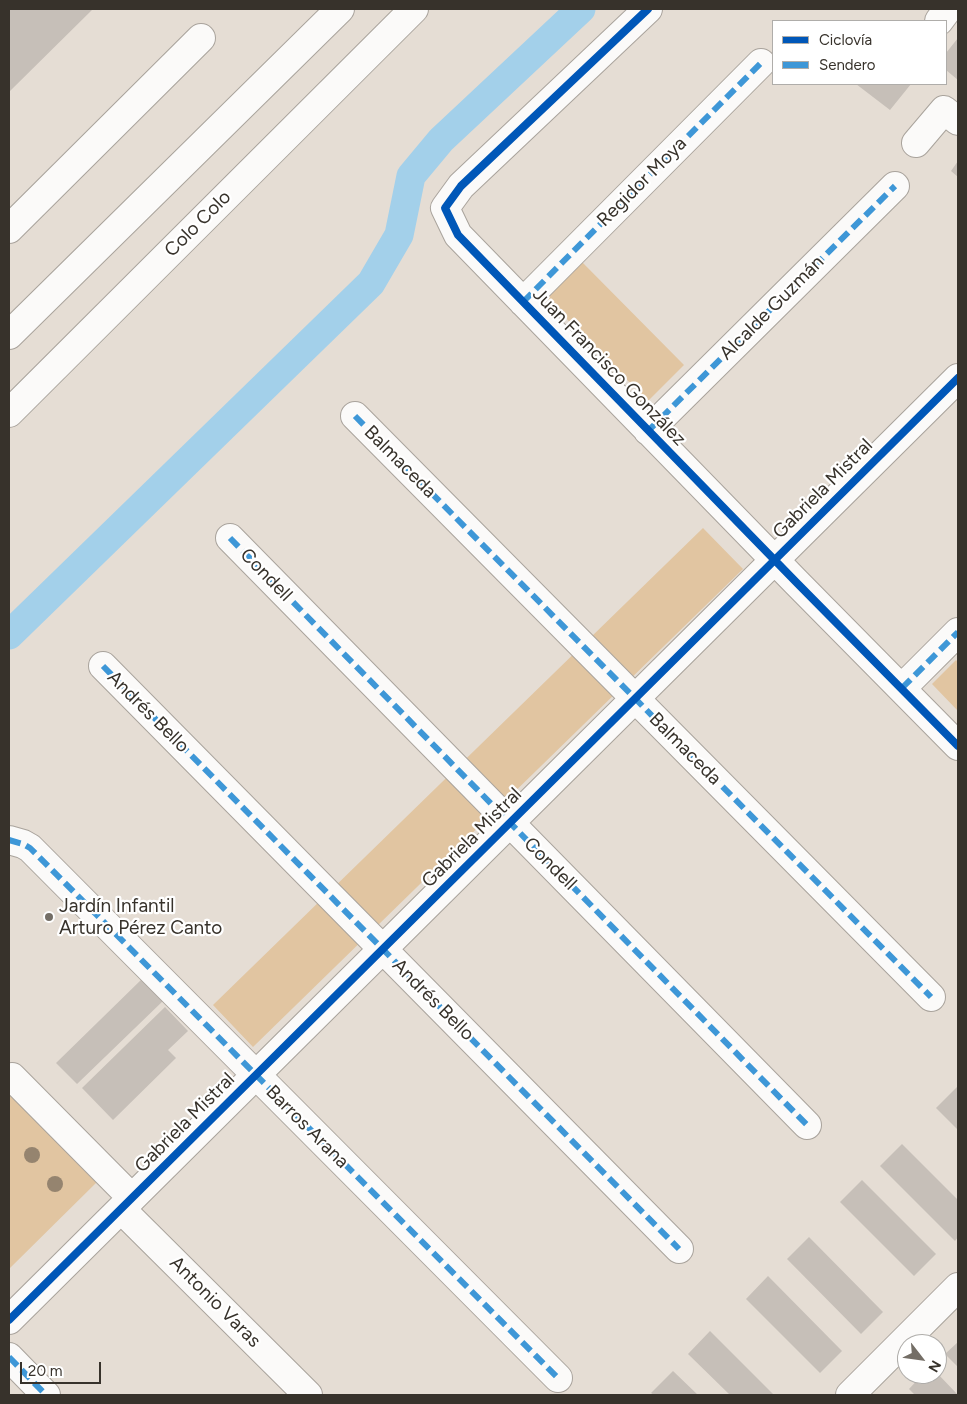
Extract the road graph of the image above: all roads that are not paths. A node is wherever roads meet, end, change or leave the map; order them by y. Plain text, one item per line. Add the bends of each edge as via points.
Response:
1 (340, 9) edge
2 (391, 9) edge
3 (414, 9) edge
4 (648, 9) edge
5 (948, 9) edge
6 (940, 20) edge
7 (387, 36) junction
8 (201, 38) dead end
9 (760, 63) dead end
10 (958, 121) edge
11 (916, 143) dead end
12 (895, 186) dead end
13 (9, 229) edge
14 (523, 302) junction
15 (9, 335) edge
16 (958, 378) edge
17 (9, 413) edge
18 (355, 416) dead end
19 (648, 431) junction
20 (230, 538) dead end
21 (774, 560) junction
22 (958, 632) edge
23 (103, 666) dead end
24 (902, 688) junction
25 (635, 699) junction
26 (958, 746) edge
27 (510, 823) junction
28 (9, 840) edge
29 (383, 949) junction
30 (931, 996) dead end
31 (256, 1075) junction
32 (12, 1077) dead end
33 (807, 1125) dead end
34 (127, 1203) junction
35 (679, 1249) dead end
36 (958, 1287) edge
37 (9, 1320) edge
38 (9, 1357) edge
39 (558, 1378) dead end
40 (46, 1395) edge
41 (308, 1395) edge
42 (850, 1395) edge

1 - 15 street
2 - 7 street
3 - 7 street, Colo Colo
4 - 14 street, Juan Francisco González via 461,186 445,208 458,235
5 - 6 street
7 - 17 street, Colo Colo
8 - 13 street
9 - 14 street, Regidor Moya
10 - 11 street via 944,110
12 - 19 street, Alcalde Guzmán
14 - 19 street, Juan Francisco González
16 - 21 street, Gabriela Mistral
18 - 25 street, Balmaceda
19 - 21 street, Juan Francisco González
20 - 27 street, Condell
21 - 24 street, Juan Francisco González
21 - 25 street, Gabriela Mistral
22 - 24 street
23 - 29 street, Andrés Bello
24 - 26 street, Juan Francisco González
25 - 27 street, Gabriela Mistral
25 - 30 street, Balmaceda
27 - 29 street, Gabriela Mistral
27 - 33 street, Condell
28 - 31 street, Barros Arana via 30,848
29 - 31 street, Gabriela Mistral
29 - 35 street, Andrés Bello
31 - 34 street, Gabriela Mistral
31 - 39 street, Barros Arana
32 - 34 street, Antonio Varas
34 - 37 street, Gabriela Mistral
34 - 41 street, Antonio Varas
36 - 42 street
38 - 40 street

